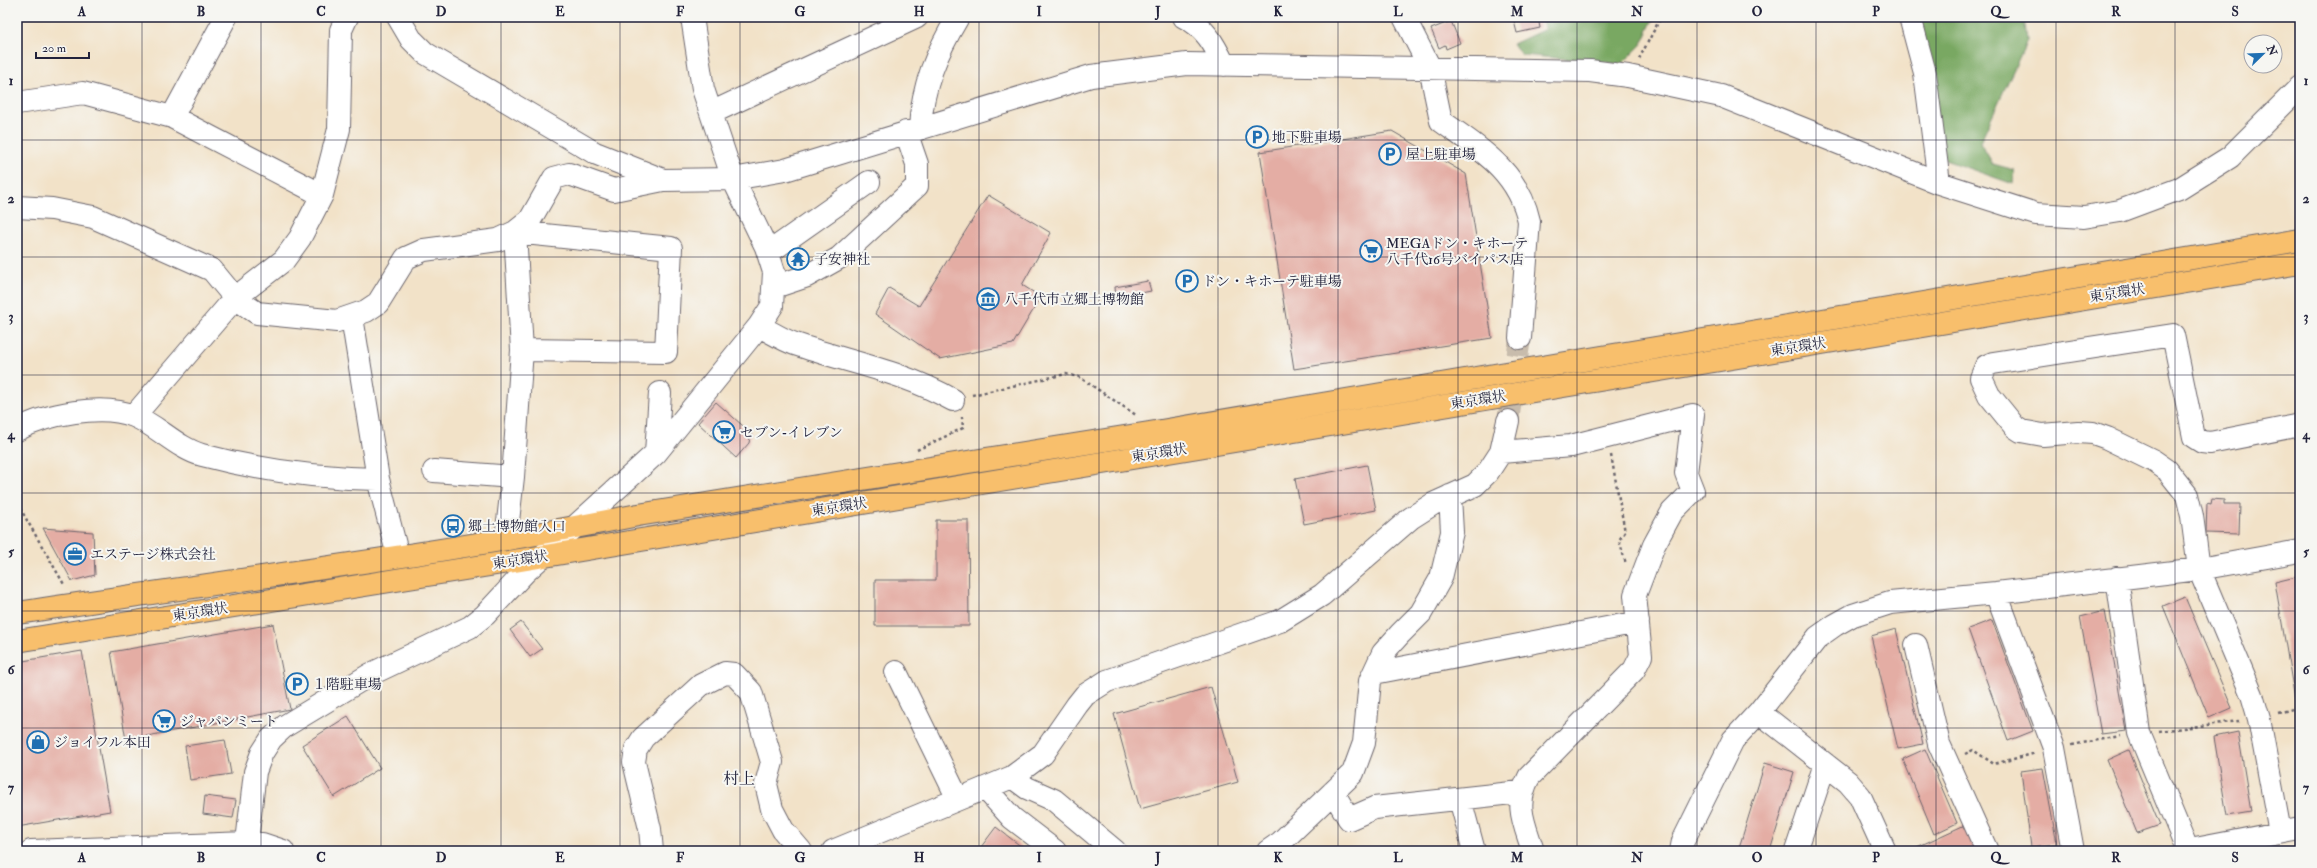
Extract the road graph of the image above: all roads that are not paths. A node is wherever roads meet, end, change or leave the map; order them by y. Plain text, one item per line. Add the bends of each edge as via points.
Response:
1 (225, 17) edge
2 (347, 17) edge
3 (398, 17) edge
4 (692, 17) edge
5 (917, 17) edge
6 (958, 17) edge
7 (1184, 17) edge
8 (1404, 17) edge
9 (1910, 17) edge
10 (884, 24) edge
11 (1224, 65) junction
12 (1430, 68) junction
13 (2300, 87) edge
14 (17, 103) edge
15 (711, 113) junction
16 (172, 117) junction
17 (913, 130) junction
18 (733, 179) junction
19 (663, 180) junction
20 (869, 182) dead end
21 (1939, 183) junction
22 (322, 195) junction
23 (17, 207) edge
24 (515, 232) junction
25 (2300, 240) edge
26 (768, 254) junction
27 (2300, 263) edge
28 (774, 287) junction
29 (235, 298) junction
30 (352, 317) junction
31 (759, 326) junction
32 (1520, 338) tunnel mouth
33 (522, 350) junction
34 (660, 393) dead end
35 (953, 400) road end
36 (134, 416) junction
37 (1508, 421) tunnel mouth
38 (2300, 425) edge
39 (17, 430) edge
40 (1501, 452) junction
41 (656, 453) junction
42 (434, 471) dead end
43 (513, 477) junction
44 (378, 479) junction
45 (1450, 496) junction
46 (574, 528) junction
47 (506, 539) junction
48 (2300, 551) edge
49 (398, 556) junction
50 (545, 556) junction
51 (2199, 569) junction
52 (2117, 578) junction
53 (1996, 593) junction
54 (17, 613) edge
55 (1638, 622) junction
56 (17, 641) edge
57 (1916, 645) dead end
58 (896, 672) dead end
59 (1374, 673) junction
60 (1759, 712) junction
61 (1825, 764) junction
62 (1012, 777) junction
63 (986, 788) junction
64 (1333, 792) junction
65 (1521, 792) junction
66 (958, 799) junction
67 (1460, 799) junction
68 (2290, 830) edge
69 (246, 847) edge
70 (856, 847) edge
71 (31, 851) edge
72 (283, 851) edge
73 (652, 851) edge
74 (801, 851) edge
75 (834, 851) edge
76 (1055, 851) edge
77 (1115, 851) edge
78 (1268, 851) edge
79 (1474, 851) edge
80 (1533, 851) edge
81 (1681, 851) edge
82 (1796, 851) edge
83 (1885, 851) edge
84 (1988, 851) edge
85 (2073, 851) edge
86 (2187, 851) edge

1 - 16 street
2 - 22 street via 341,30 339,129
3 - 19 street via 411,39 425,53 595,153
4 - 15 street via 703,89
5 - 10 street
6 - 17 street via 940,47 926,82 921,110
7 - 11 street via 1196,22 1217,48
8 - 12 street
9 - 21 street via 1926,73
10 - 15 street
11 - 12 street
11 - 17 street via 1187,64 1091,76
12 - 21 street via 1590,71 1628,76 1721,96
12 - 32 street via 1441,122 1496,162 1513,181 1525,205 1528,221
13 - 21 street via 2230,157 2179,189 2120,212 2084,217 2036,214
14 - 16 street via 83,94
15 - 18 street
16 - 22 street
17 - 18 street via 785,170
17 - 28 street via 917,186 839,258 806,276
18 - 19 street
18 - 26 street
19 - 24 street via 614,190 569,174 554,178 530,220
20 - 26 street
22 - 29 street via 300,238 284,260
23 - 29 street via 52,209 93,217 212,270
24 - 30 street via 498,240 424,250 406,258 378,303
24 - 33 street
24 - 33 street via 672,248 666,352
25 - 46 highway, 東京環状
26 - 28 street via 774,272
27 - 50 highway, 東京環状
28 - 31 street via 772,306
29 - 30 street via 257,313 337,321
29 - 36 street
30 - 44 street
31 - 35 street via 793,344 889,371 924,384
31 - 41 street
33 - 43 street
34 - 41 street
36 - 39 street via 114,410 68,412
36 - 44 street via 195,453 239,465 323,478
37 - 40 street
38 - 51 street via 2210,443 2194,437 2173,335 1986,366 1981,378 1989,395 2021,431 2043,435 2093,433 2154,461 2167,470 2186,495 2192,516
40 - 45 street via 1488,472 1475,484
40 - 55 street via 1571,446 1693,415 1686,473 1693,491 1672,512 1654,545 1635,595
41 - 46 street
42 - 43 street
43 - 47 street
44 - 49 street
45 - 59 street via 1452,532 1441,578 1421,613 1384,653
45 - 62 street via 1411,518 1322,595 1280,621 1107,681 1095,688 1077,705 1043,754
46 - 47 highway, 東京環状
46 - 50 street
47 - 49 highway, 東京環状
48 - 51 street
49 - 54 highway, 東京環状
50 - 56 highway, 東京環状
50 - 69 street via 525,572 499,602 470,627 371,674 285,726 262,753 255,772
51 - 52 street
51 - 68 street via 2252,695
52 - 53 street
52 - 86 street via 2139,733
53 - 60 street via 1890,603 1853,615 1818,637
53 - 85 street via 2054,748
55 - 59 street
55 - 65 street via 1641,656 1634,670 1529,777
57 - 84 street via 1939,744
58 - 66 street
59 - 64 street via 1370,681 1364,743 1353,773
60 - 61 street
60 - 81 street via 1733,740 1683,840
61 - 82 street
61 - 83 street via 1848,782 1860,796
62 - 63 street
62 - 77 street via 1027,788 1054,800
63 - 66 street
63 - 76 street via 1012,818
64 - 67 street via 1349,819 1374,808
64 - 78 street via 1281,842
65 - 67 street
65 - 80 street via 1521,810
66 - 70 street
67 - 79 street
68 - 86 street
69 - 71 street
69 - 72 street via 262,844
70 - 75 street
73 - 74 street via 650,829 634,762 636,749 643,738 701,685 725,673 734,674 752,692 772,762 766,784 772,809 782,830

